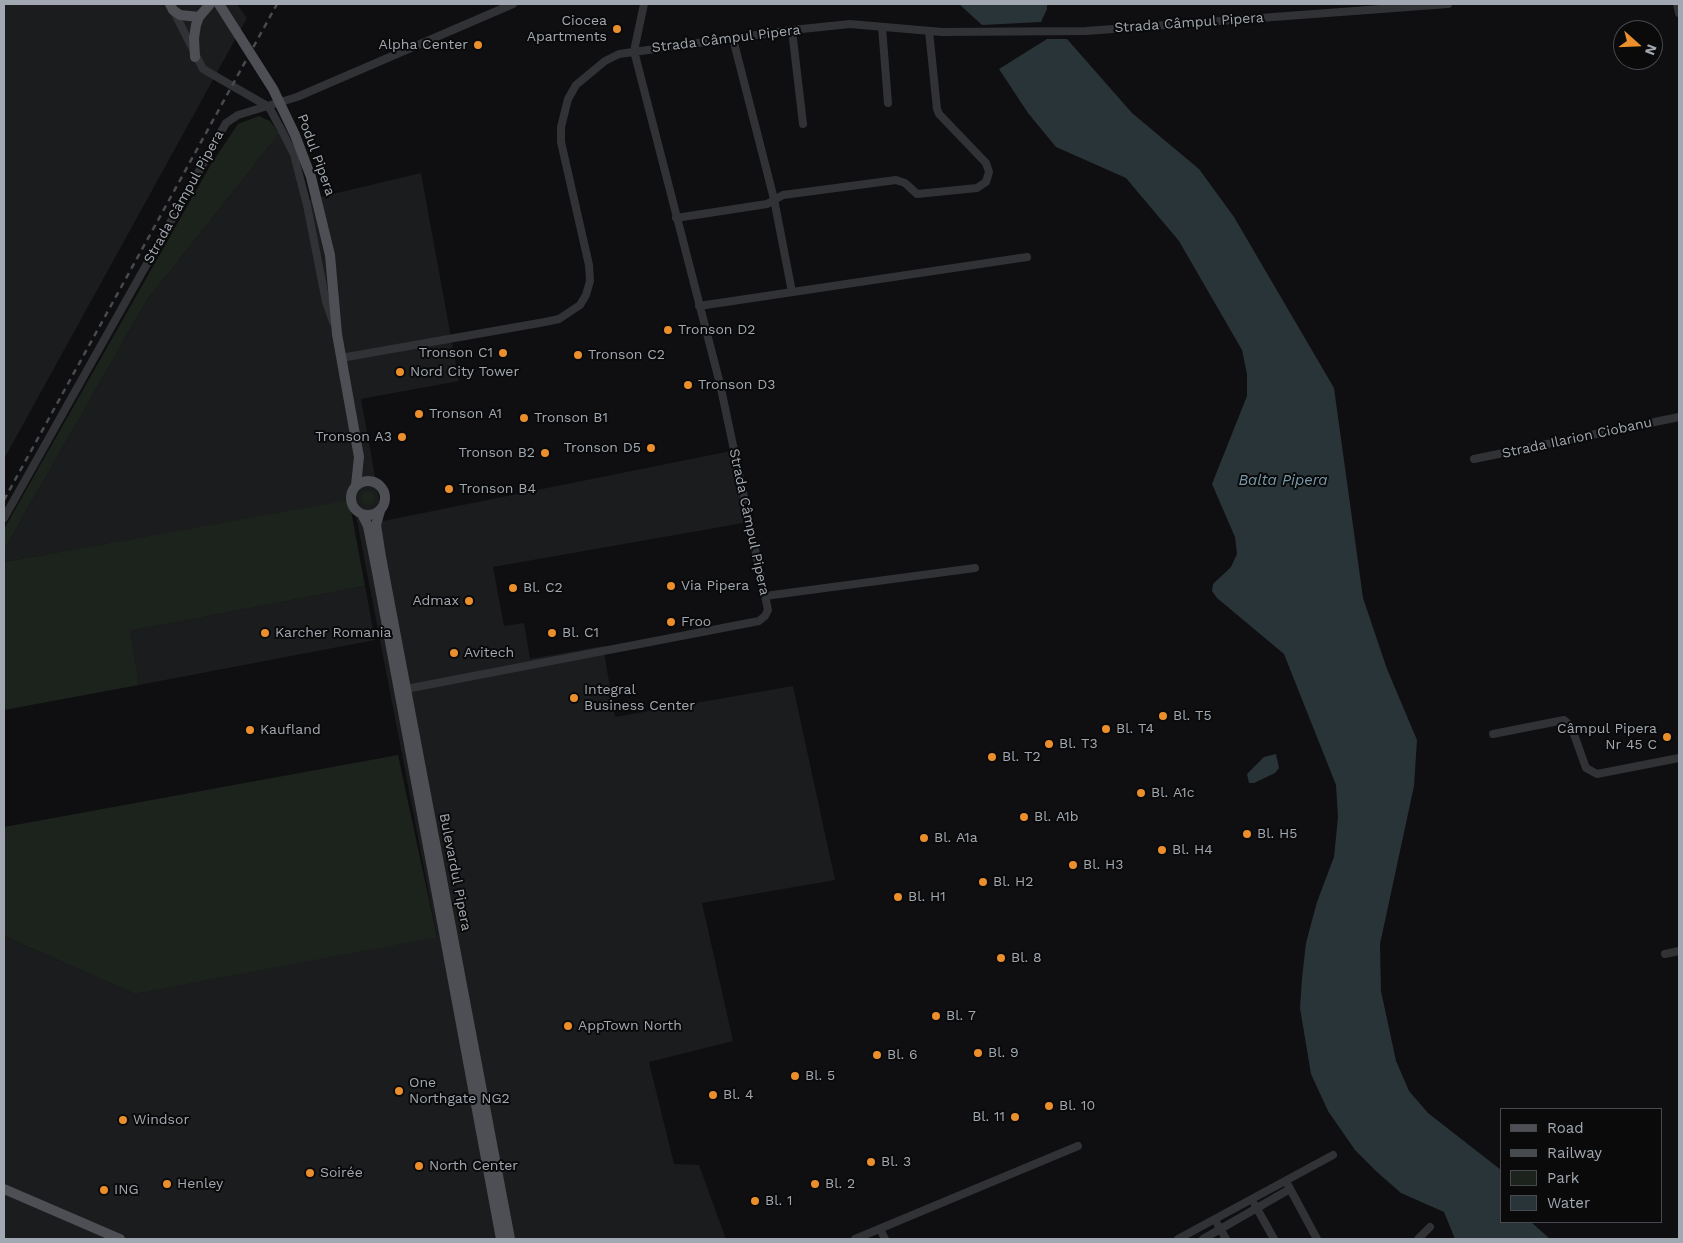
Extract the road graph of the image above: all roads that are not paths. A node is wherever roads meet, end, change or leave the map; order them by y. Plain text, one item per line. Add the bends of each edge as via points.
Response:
1 (210, 4) edge
2 (219, 4) edge
3 (513, 4) edge
4 (644, 4) edge
5 (1448, 4) edge
6 (1677, 4) edge
7 (172, 7) edge
8 (1679, 13) edge
9 (199, 17) junction
10 (882, 27) junction
11 (792, 30) junction
12 (929, 31) junction
13 (733, 39) junction
14 (634, 51) junction
15 (195, 57) junction
16 (888, 103) dead end
17 (269, 107) junction
18 (804, 124) dead end
19 (774, 199) junction
20 (676, 218) junction
21 (1027, 257) dead end
22 (792, 292) junction
23 (699, 306) junction
24 (337, 334) junction
25 (341, 358) junction
26 (1679, 417) edge
27 (359, 457) junction
28 (1474, 459) dead end
29 (370, 481) junction
30 (356, 485) junction
31 (380, 511) junction
32 (362, 514) junction
33 (4, 518) edge
34 (974, 568) dead end
35 (765, 596) junction
36 (406, 689) junction
37 (1492, 734) dead end
38 (1679, 758) edge
39 (1679, 951) edge
40 (1665, 954) dead end
41 (1078, 1146) dead end
42 (1333, 1155) dead end
43 (1286, 1181) junction
44 (4, 1189) edge
45 (1290, 1189) junction
46 (1252, 1199) junction
47 (1257, 1208) junction
48 (1215, 1219) junction
49 (1430, 1227) dead end
50 (880, 1229) junction
51 (1221, 1229) junction
52 (120, 1239) edge
53 (501, 1239) edge
54 (510, 1239) edge
55 (855, 1239) edge
56 (885, 1239) edge
57 (1178, 1239) edge
58 (1203, 1239) edge
59 (1226, 1239) edge
60 (1274, 1239) edge
61 (1317, 1239) edge
62 (1418, 1239) edge

1 - 9 main road
2 - 24 main road, Podul Pipera, bridge via 273,89 312,177 330,255
3 - 17 street, Strada Câmpul Pipera
4 - 14 street
5 - 12 street, Strada Câmpul Pipera via 1086,31
6 - 8 street
7 - 9 main road via 184,17
7 - 15 street
9 - 15 main road via 194,38
10 - 11 street, Strada Câmpul Pipera via 850,24
10 - 12 street, Strada Câmpul Pipera
10 - 16 street
11 - 13 street, Strada Câmpul Pipera
11 - 18 street
12 - 19 street via 937,109 986,163 989,172 986,182 977,188 917,194 896,180 783,195
13 - 14 street, Strada Câmpul Pipera
13 - 19 street
14 - 20 street, Strada Câmpul Pipera
14 - 25 street via 605,61 588,74 576,85 564,111 561,142 589,273 586,295 580,305 559,319
15 - 17 street via 209,73
17 - 24 street via 294,154 326,302
17 - 33 street, Strada Câmpul Pipera via 238,116 221,129
19 - 20 street via 767,204
19 - 22 street
20 - 23 street, Strada Câmpul Pipera
21 - 22 street
22 - 23 street
23 - 35 street, Strada Câmpul Pipera via 720,384
24 - 25 main road
25 - 27 main road
26 - 28 street, Strada Ilarion Ciobanu
27 - 29 main road
27 - 30 main road
29 - 30 main road
29 - 31 main road via 385,493
30 - 32 main road via 351,499 354,508
31 - 32 main road
31 - 36 main road, Bulevardul Pipera via 376,525
32 - 53 main road, Bulevardul Pipera via 368,526 377,572
34 - 35 street
35 - 36 street, Strada Câmpul Pipera via 768,610 759,621
36 - 54 main road, Bulevardul Pipera
37 - 38 street via 1564,720 1571,726 1586,768 1597,774
39 - 40 street
41 - 50 street
42 - 43 street
43 - 45 street
43 - 46 street
44 - 52 main road
45 - 47 street
45 - 61 street
46 - 47 street
46 - 48 street
47 - 51 street
47 - 60 street
48 - 51 street
48 - 57 street
49 - 62 street
50 - 55 street
50 - 56 street
51 - 58 street
51 - 59 street

